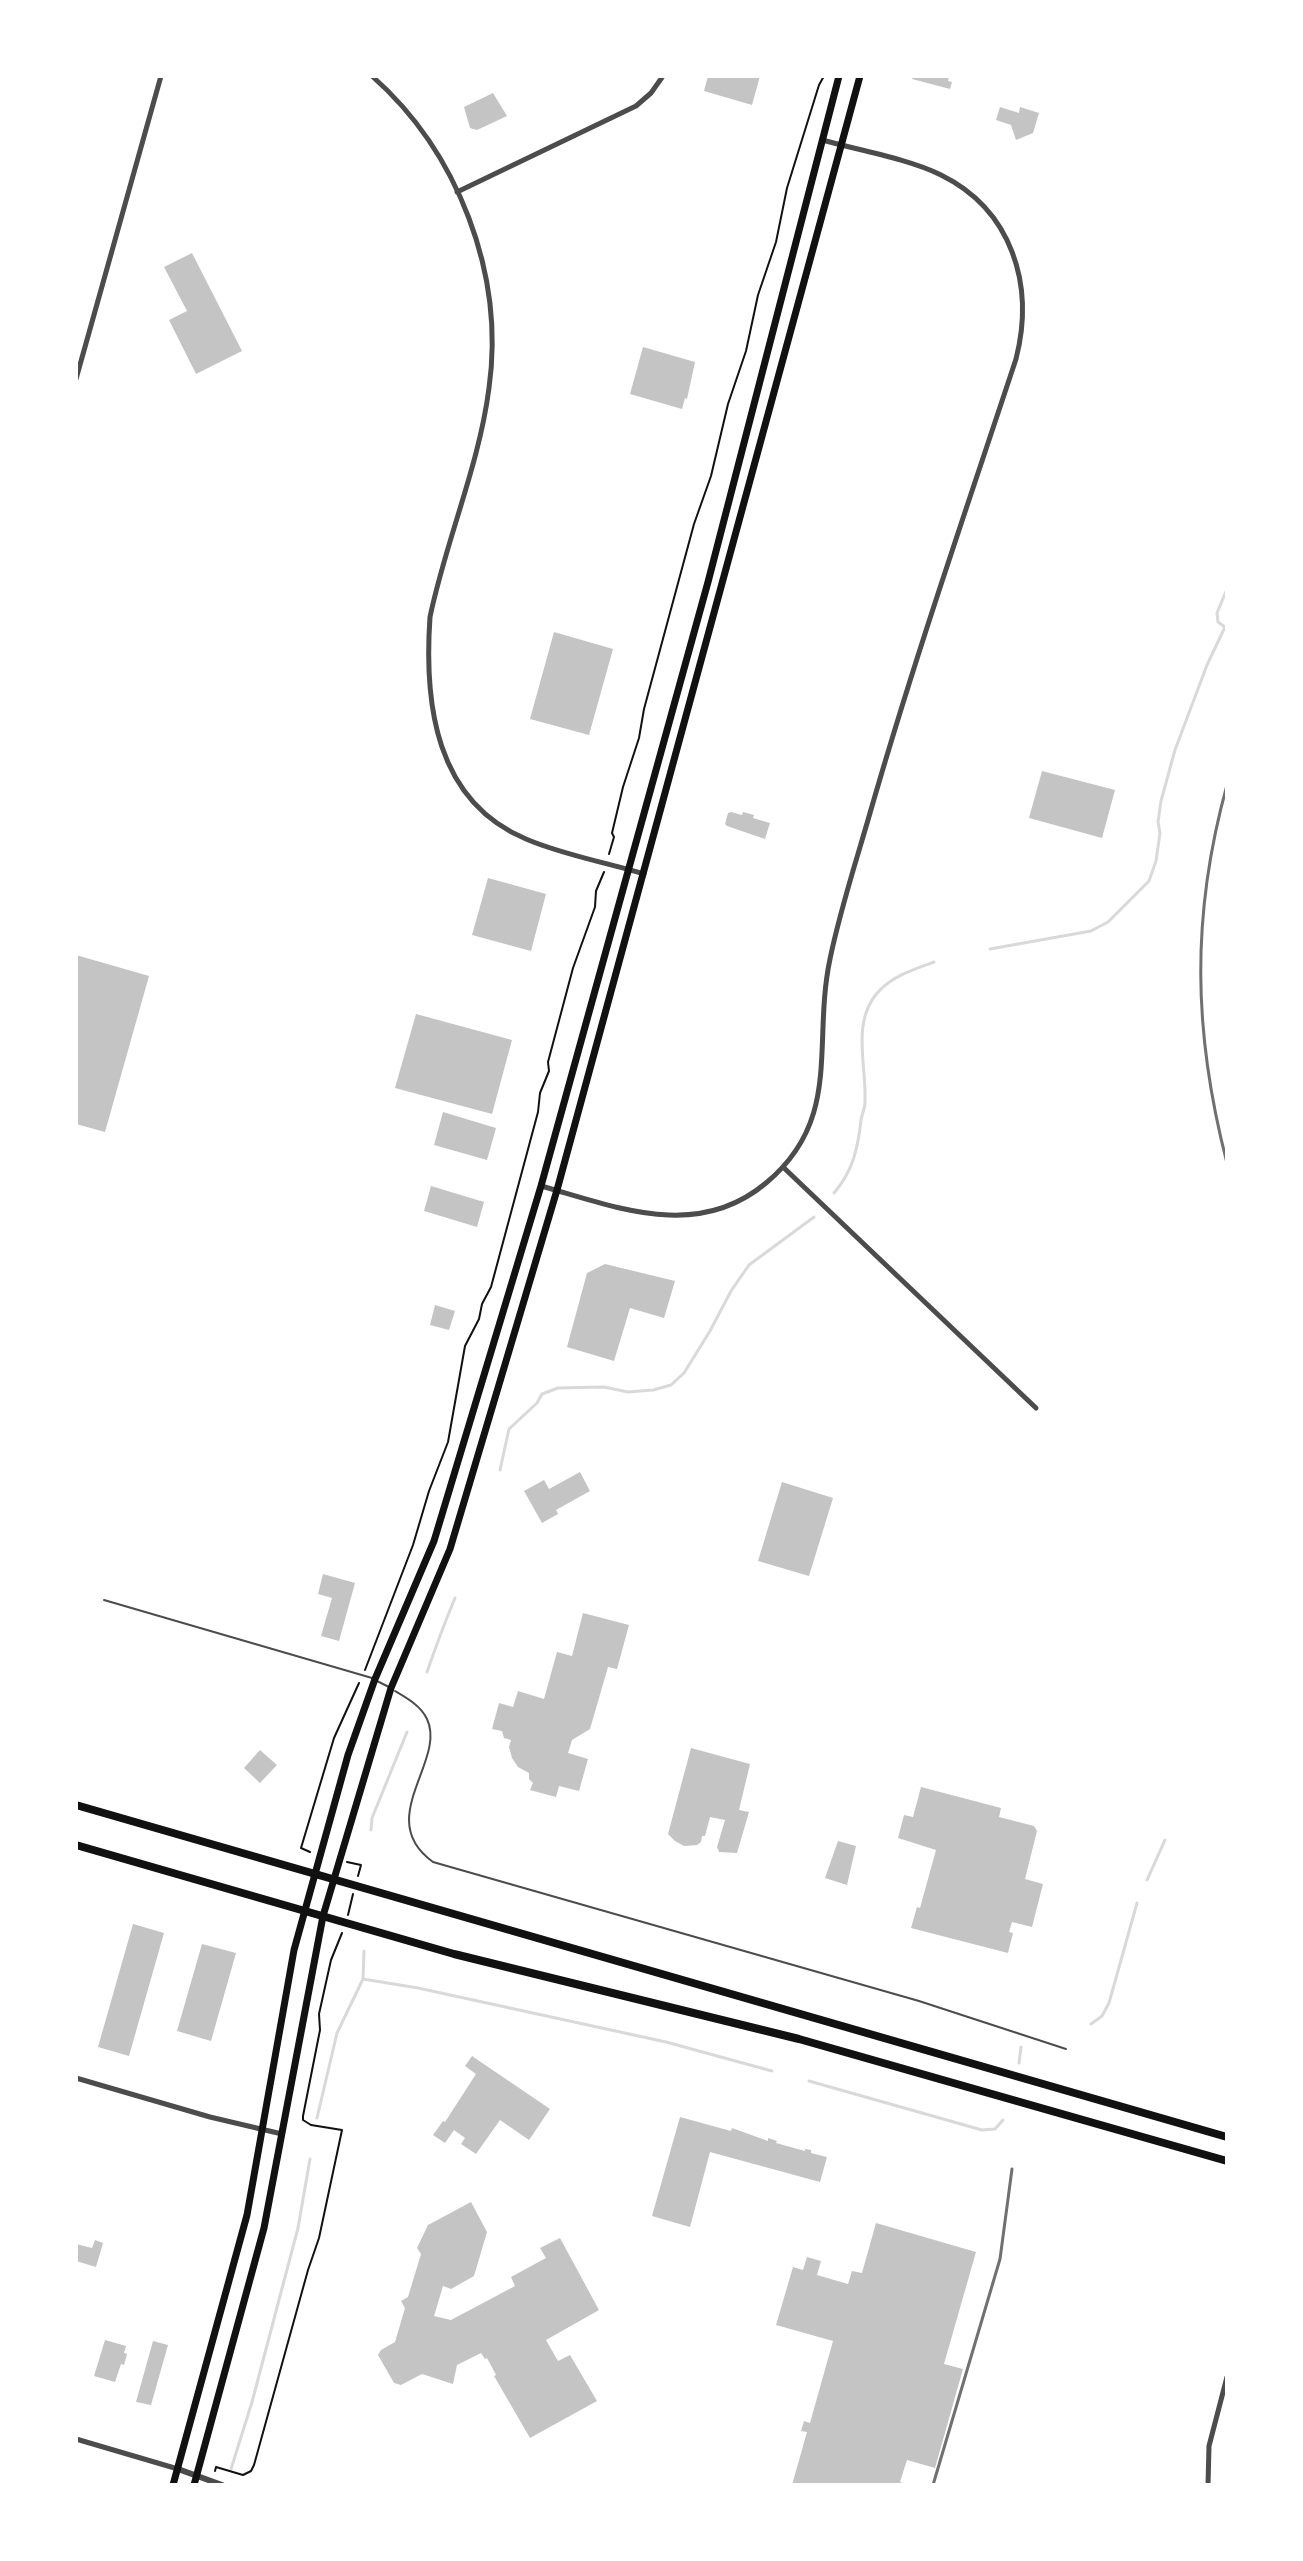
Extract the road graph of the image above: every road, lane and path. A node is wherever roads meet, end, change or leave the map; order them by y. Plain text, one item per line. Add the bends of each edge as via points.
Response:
1 (161, 76) edge
2 (372, 76) edge
3 (663, 76) edge
4 (824, 76) edge
5 (839, 76) edge
6 (860, 76) edge
7 (821, 140) junction
8 (841, 145) junction
9 (457, 192) junction
10 (76, 379) edge
11 (614, 837) dead end
12 (629, 869) junction
13 (644, 874) junction
14 (603, 876) dead end
15 (783, 1167) junction
16 (541, 1186) junction
17 (557, 1190) junction
18 (1036, 1408) dead end
19 (104, 1600) dead end
20 (363, 1674) junction
21 (375, 1679) junction
22 (391, 1688) junction
23 (76, 1805) edge
24 (76, 1845) edge
25 (304, 1850) dead end
26 (350, 1863) dead end
27 (359, 1871) dead end
28 (315, 1875) junction
29 (334, 1880) junction
30 (304, 1911) junction
31 (323, 1916) junction
32 (342, 1935) dead end
33 (1066, 2049) dead end
34 (76, 2078) edge
35 (262, 2131) junction
36 (282, 2134) junction
37 (1227, 2137) edge
38 (1227, 2161) edge
39 (1227, 2377) edge
40 (76, 2439) edge
41 (216, 2467) dead end
42 (178, 2469) junction
43 (195, 2481) edge
44 (173, 2485) edge
45 (222, 2485) edge
46 (1208, 2485) edge

1 - 10 street
2 - 9 street via 426,137
3 - 9 street via 636,106
4 - 11 path via 787,188 694,524
5 - 7 main road
6 - 8 main road
7 - 8 street
7 - 12 main road
8 - 13 main road
8 - 15 street via 936,173 965,190 1012,250 1024,315 1016,359 900,708 837,930 824,995 819,1096 805,1135
9 - 12 street via 486,278 492,351 483,423 430,617 437,732 451,772 490,818 526,839
12 - 13 street
12 - 16 main road
13 - 17 main road
14 - 20 path via 566,993 491,1287 465,1346 448,1442
15 - 17 street via 747,1196 692,1215 643,1214
15 - 18 street
16 - 17 street
16 - 21 main road via 434,1541
17 - 22 main road via 450,1549
19 - 20 lane
20 - 21 lane
20 - 25 path via 334,1738
21 - 22 lane
21 - 28 main road
22 - 29 main road
22 - 33 lane via 419,1707 430,1729 409,1819 414,1842 433,1862 919,2001
23 - 28 main road
24 - 30 main road
26 - 27 path via 361,1865
28 - 29 main road
28 - 30 main road
29 - 31 main road
29 - 37 main road
30 - 31 main road
30 - 35 main road
31 - 36 main road
31 - 38 main road via 526,1973 799,2039
32 - 41 path via 329,1965 303,2116 308,2124 342,2130 319,2238 254,2465 243,2475
34 - 35 street
35 - 36 street
35 - 42 main road via 247,2215
36 - 43 main road via 264,2228
39 - 46 street via 1209,2446
40 - 42 street
42 - 43 street
42 - 44 main road
43 - 45 street

